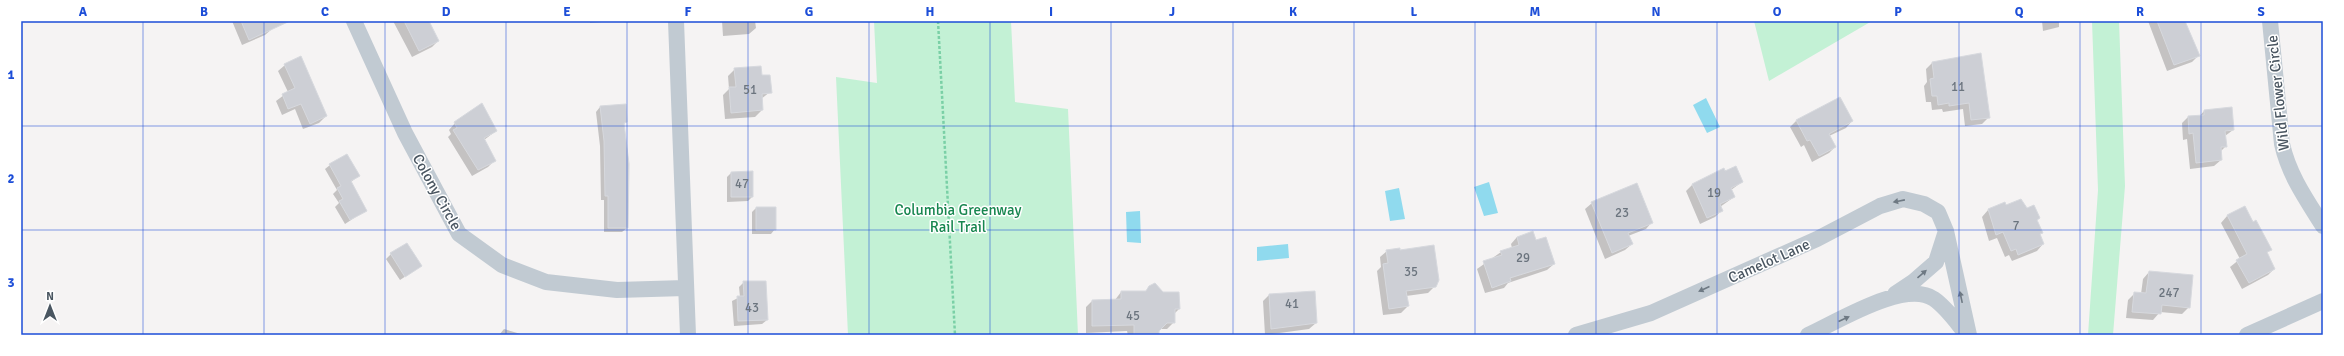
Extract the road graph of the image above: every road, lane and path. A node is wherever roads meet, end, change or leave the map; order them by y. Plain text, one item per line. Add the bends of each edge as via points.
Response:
1 (354, 21) edge
2 (676, 21) edge
3 (938, 21) edge
4 (2270, 21) edge
5 (2323, 226) edge
6 (1946, 231) junction
7 (685, 288) junction
8 (1890, 297) junction
9 (2323, 301) edge
10 (688, 335) edge
11 (955, 335) edge
12 (1576, 335) edge
13 (1808, 335) edge
14 (1968, 335) edge
15 (2247, 335) edge

1 - 7 street, Colony Circle via 405,133 459,234 502,265 546,282 617,290
2 - 7 street
3 - 11 path
4 - 5 street, Wild Flower Circle via 2282,144 2286,161 2292,178
8 -> 6 street, Camelot Lane via 1936,262
6 -> 12 street, Camelot Lane via 1938,212 1924,204 1903,199 1880,206 1817,239 1658,310
14 -> 6 street, Camelot Lane
7 - 10 street
13 -> 8 street, Camelot Lane
8 - 14 street, Camelot Lane via 1915,294 1933,298
9 - 15 street

